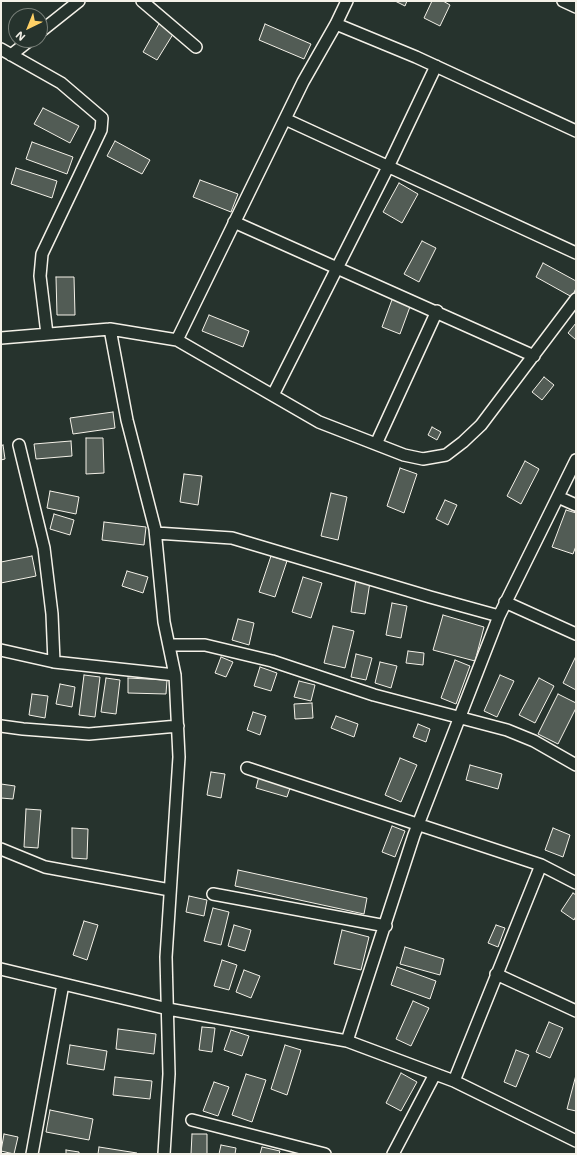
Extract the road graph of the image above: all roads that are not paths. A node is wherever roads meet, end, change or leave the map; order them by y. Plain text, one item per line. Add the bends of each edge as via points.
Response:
1 (79, 1) edge
2 (142, 1) edge
3 (347, 1) edge
4 (563, 1) edge
5 (576, 7) edge
6 (336, 24) junction
7 (48, 26) edge
8 (196, 46) dead end
9 (20, 48) edge
10 (1, 49) edge
11 (11, 55) junction
12 (436, 66) junction
13 (285, 119) junction
14 (576, 131) edge
15 (388, 167) junction
16 (234, 222) junction
17 (576, 253) edge
18 (338, 268) junction
19 (575, 302) edge
20 (436, 311) junction
21 (110, 329) junction
22 (47, 334) junction
23 (1, 338) edge
24 (177, 340) junction
25 (534, 356) junction
26 (273, 395) junction
27 (376, 444) junction
28 (19, 445) dead end
29 (576, 460) edge
30 (558, 497) junction
31 (576, 505) edge
32 (156, 533) junction
33 (505, 602) junction
34 (499, 616) junction
35 (576, 634) edge
36 (168, 645) junction
37 (1, 650) edge
38 (54, 662) junction
39 (175, 675) junction
40 (460, 718) junction
41 (1, 726) edge
42 (178, 726) junction
43 (576, 765) edge
44 (247, 768) dead end
45 (418, 824) junction
46 (1, 849) edge
47 (541, 865) junction
48 (576, 883) edge
49 (170, 890) junction
50 (213, 894) dead end
51 (386, 926) junction
52 (1, 969) edge
53 (496, 974) junction
54 (63, 984) junction
55 (168, 1009) junction
56 (576, 1012) edge
57 (347, 1041) junction
58 (435, 1074) junction
59 (454, 1081) junction
60 (192, 1120) dead end
61 (576, 1141) edge
62 (32, 1154) edge
63 (164, 1154) edge
64 (325, 1154) edge
65 (393, 1154) edge

1 - 7 street
2 - 8 street
3 - 6 street
4 - 5 street
6 - 12 street
6 - 13 street via 302,82
9 - 11 street
10 - 11 street
11 - 22 street via 60,83 102,118 100,130 42,254 40,276
12 - 14 street
12 - 15 street
13 - 15 street
13 - 16 street
15 - 17 street
15 - 18 street
16 - 18 street
16 - 24 street
18 - 20 street
18 - 26 street
19 - 25 street
20 - 25 street
20 - 27 street
21 - 22 street
21 - 24 street
21 - 32 street via 127,420
22 - 23 street
24 - 26 street
25 - 27 street via 481,425 446,455 423,459
26 - 27 street via 319,422
28 - 38 street via 44,548 52,614
29 - 30 street
30 - 31 street
30 - 33 street
32 - 34 street via 232,538 430,598
32 - 36 street
33 - 34 street
33 - 35 street
34 - 40 street
36 - 39 street
36 - 40 street via 205,645 272,661 374,695
37 - 38 street
38 - 39 street
39 - 42 street
40 - 43 street via 507,730
40 - 45 street
41 - 42 street via 89,734
42 - 49 street via 179,757
44 - 45 street
45 - 47 street
45 - 51 street
46 - 49 street via 45,867
47 - 48 street
47 - 53 street
49 - 55 street via 166,957
50 - 51 street
51 - 57 street
52 - 54 street
53 - 56 street
53 - 59 street
54 - 55 street
54 - 62 street
55 - 57 street
55 - 63 street
57 - 58 street
58 - 59 street
58 - 65 street
59 - 61 street
60 - 64 street

